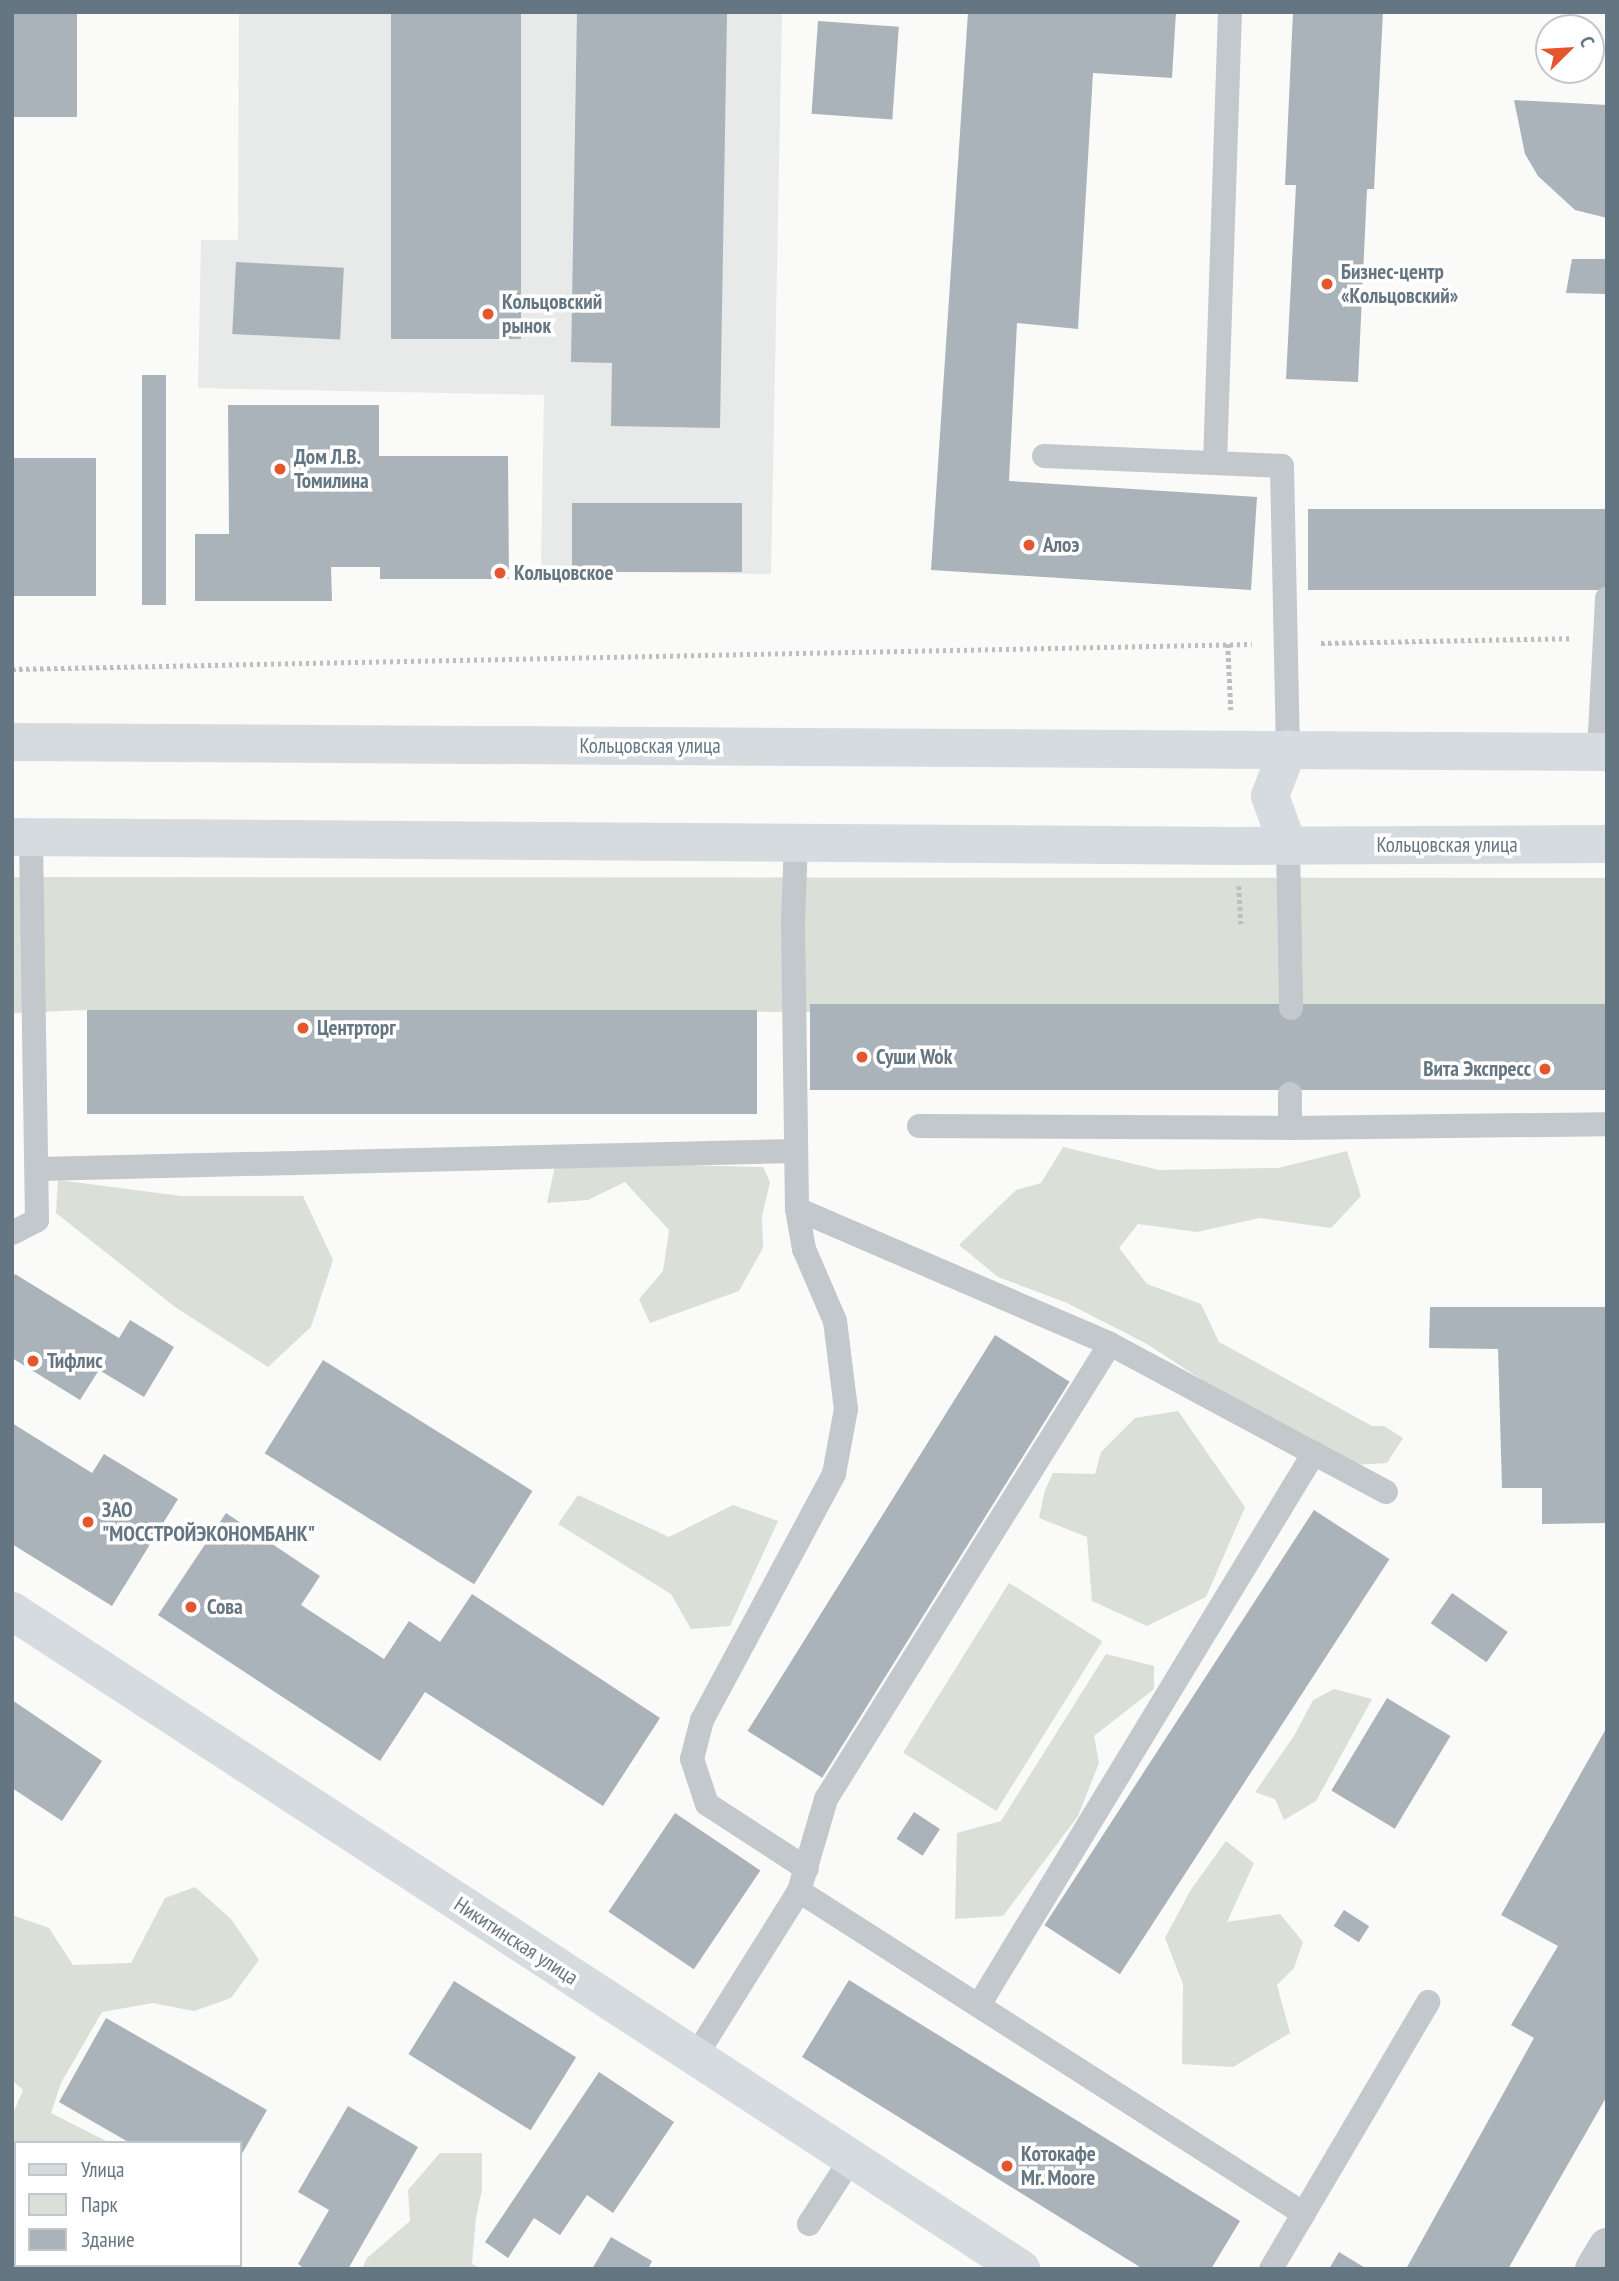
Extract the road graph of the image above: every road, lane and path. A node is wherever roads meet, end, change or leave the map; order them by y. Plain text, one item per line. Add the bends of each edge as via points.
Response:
1 (1230, 12) edge
2 (1044, 456) dead end
3 (1215, 463) junction
4 (1607, 598) edge
5 (1603, 637) junction
6 (1286, 643) junction
7 (12, 669) edge
8 (12, 742) edge
9 (1288, 749) junction
10 (1603, 752) edge
11 (22, 837) edge
12 (796, 843) junction
13 (1607, 844) edge
14 (1288, 846) junction
15 (1291, 1008) dead end
16 (1290, 1094) dead end
17 (1607, 1124) edge
18 (919, 1125) dead end
19 (1290, 1128) junction
20 (796, 1152) junction
21 (39, 1169) junction
22 (797, 1209) junction
23 (12, 1233) edge
24 (1110, 1344) junction
25 (1314, 1453) junction
26 (1386, 1492) dead end
27 (12, 1611) edge
28 (803, 1880) junction
29 (1428, 2002) dead end
30 (979, 2005) junction
31 (695, 2057) junction
32 (851, 2158) junction
33 (1304, 2214) junction
34 (809, 2224) dead end
35 (1607, 2247) edge
36 (1021, 2269) edge
37 (1271, 2269) edge
38 (1594, 2269) edge

1 - 3 lane
2 - 3 lane
3 - 6 lane via 1282,466
4 - 5 lane
5 - 6 path
5 - 10 lane
6 - 7 path
6 - 9 lane
8 - 9 main road, Кольцовская улица
9 - 10 main road, Кольцовская улица
9 - 14 main road via 1269,796
11 - 12 main road, Кольцовская улица
11 - 21 lane
12 - 14 main road, Кольцовская улица
12 - 20 lane
13 - 14 main road, Кольцовская улица
14 - 15 lane
16 - 19 lane
17 - 19 lane
18 - 19 lane
20 - 21 lane
20 - 22 lane
21 - 23 lane via 37,1220
22 - 24 lane
22 - 28 lane via 804,1249 835,1321 844,1422 834,1474 702,1720 692,1759 707,1804
24 - 25 lane
24 - 28 lane via 826,1799
25 - 26 lane
25 - 30 lane
27 - 31 main road, Никитинская улица
28 - 30 lane
28 - 31 lane
29 - 33 lane
30 - 33 lane
31 - 32 main road, Никитинская улица
32 - 34 lane
32 - 36 main road, Никитинская улица
33 - 37 lane
35 - 38 street

